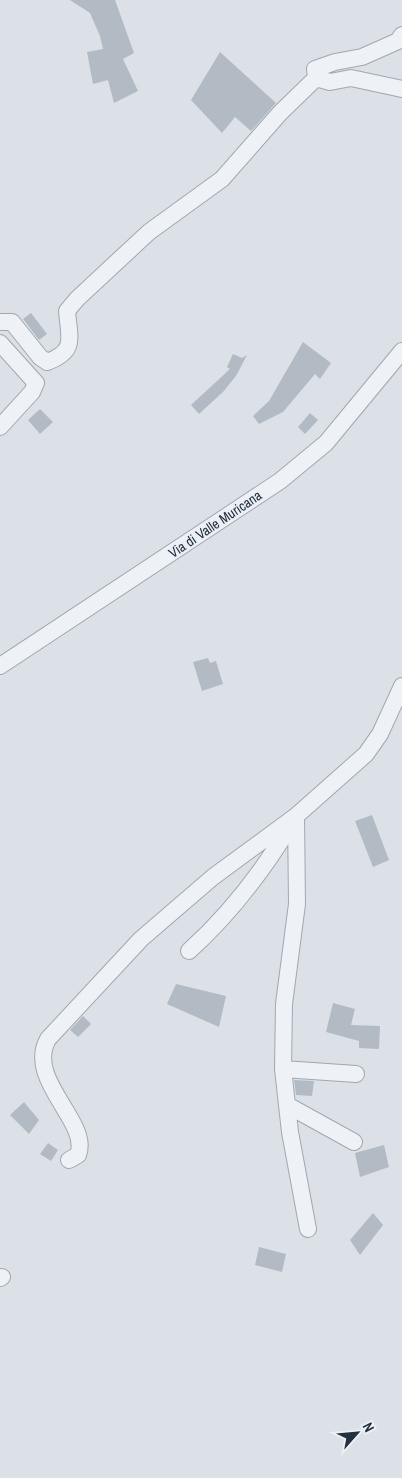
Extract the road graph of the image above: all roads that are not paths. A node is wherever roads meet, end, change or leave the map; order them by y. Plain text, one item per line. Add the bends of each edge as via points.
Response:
1 (402, 35) edge
2 (316, 78) junction
3 (402, 89) edge
4 (0, 322) edge
5 (0, 343) edge
6 (402, 350) edge
7 (0, 426) edge
8 (0, 666) edge
9 (402, 686) edge
10 (296, 816) junction
11 (189, 951) dead end
12 (283, 1069) junction
13 (356, 1074) dead end
14 (287, 1106) junction
15 (354, 1142) dead end
16 (69, 1160) dead end
17 (308, 1229) dead end

1 - 2 street via 398,41 362,58 315,69
2 - 3 street via 330,82 351,78
2 - 4 street via 280,113 222,179 149,232 77,299 67,311 70,343 61,357 47,362 12,322
5 - 7 street via 36,383 32,392
6 - 8 street, Via di Valle Muricana via 329,439 280,481
9 - 10 street via 380,734 366,754
10 - 11 street via 250,886
10 - 12 street via 297,904 284,998
10 - 16 street via 213,877 131,947 48,1039 44,1052 47,1080 63,1105 79,1142 78,1155
12 - 13 street
12 - 14 street
14 - 15 street
14 - 17 street

